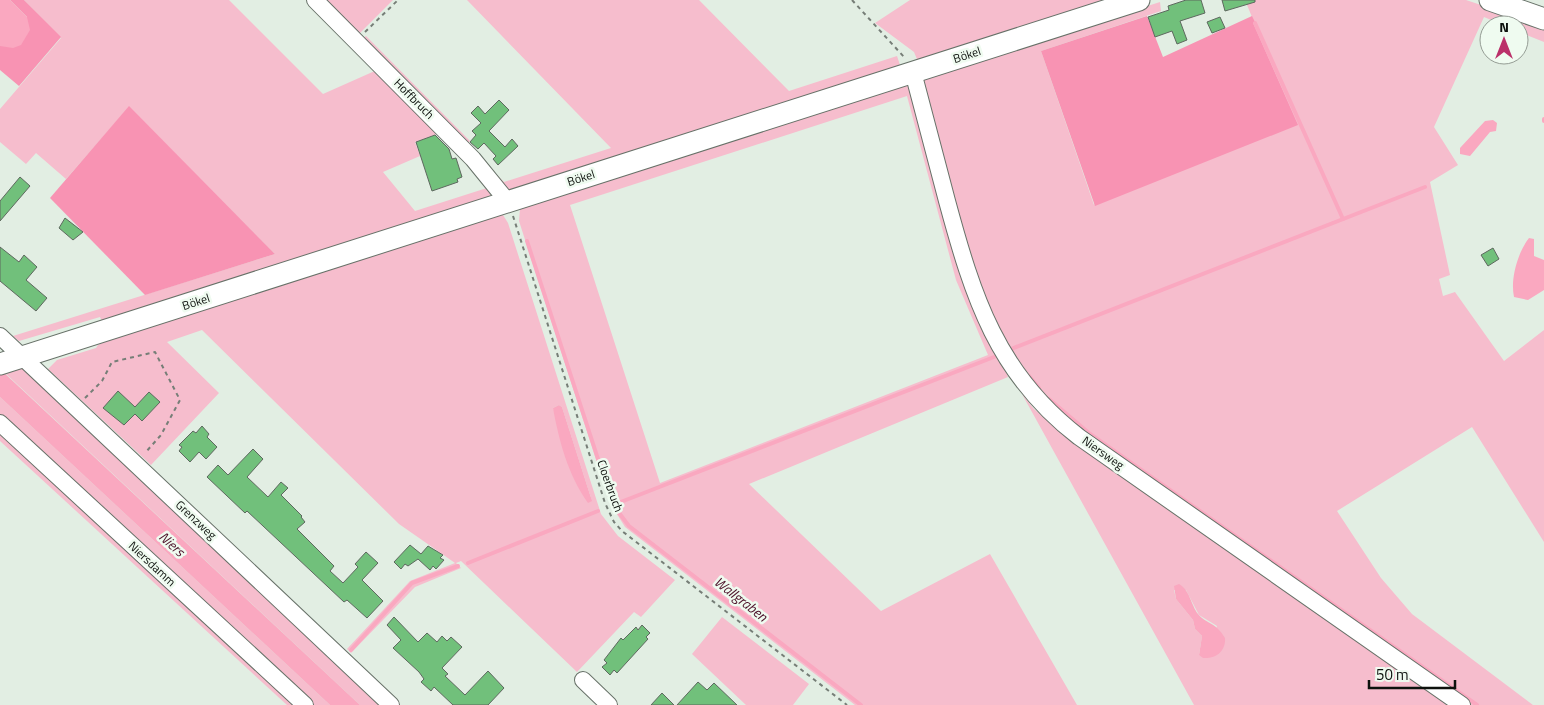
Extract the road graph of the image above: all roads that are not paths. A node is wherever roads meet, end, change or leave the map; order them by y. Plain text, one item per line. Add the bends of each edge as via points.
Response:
1 (315, 0) edge
2 (1139, 0) edge
3 (1490, 0) edge
4 (1544, 19) edge
5 (913, 72) junction
6 (508, 202) junction
7 (0, 336) edge
8 (23, 357) junction
9 (0, 364) edge
10 (0, 423) edge
11 (583, 680) dead end
12 (305, 705) edge
13 (391, 705) edge
14 (609, 705) edge
15 (1462, 705) edge

1 - 6 street, Hoffbruch via 473,159
2 - 5 main road, Bökel
3 - 4 main road
5 - 6 main road, Bökel
5 - 15 street, Niersweg via 971,285 994,336 1028,390 1079,437
6 - 8 main road, Bökel
7 - 8 street, Grenzweg
8 - 9 main road, Bökel
8 - 13 street, Grenzweg
10 - 12 street, Niersdamm
11 - 14 street

